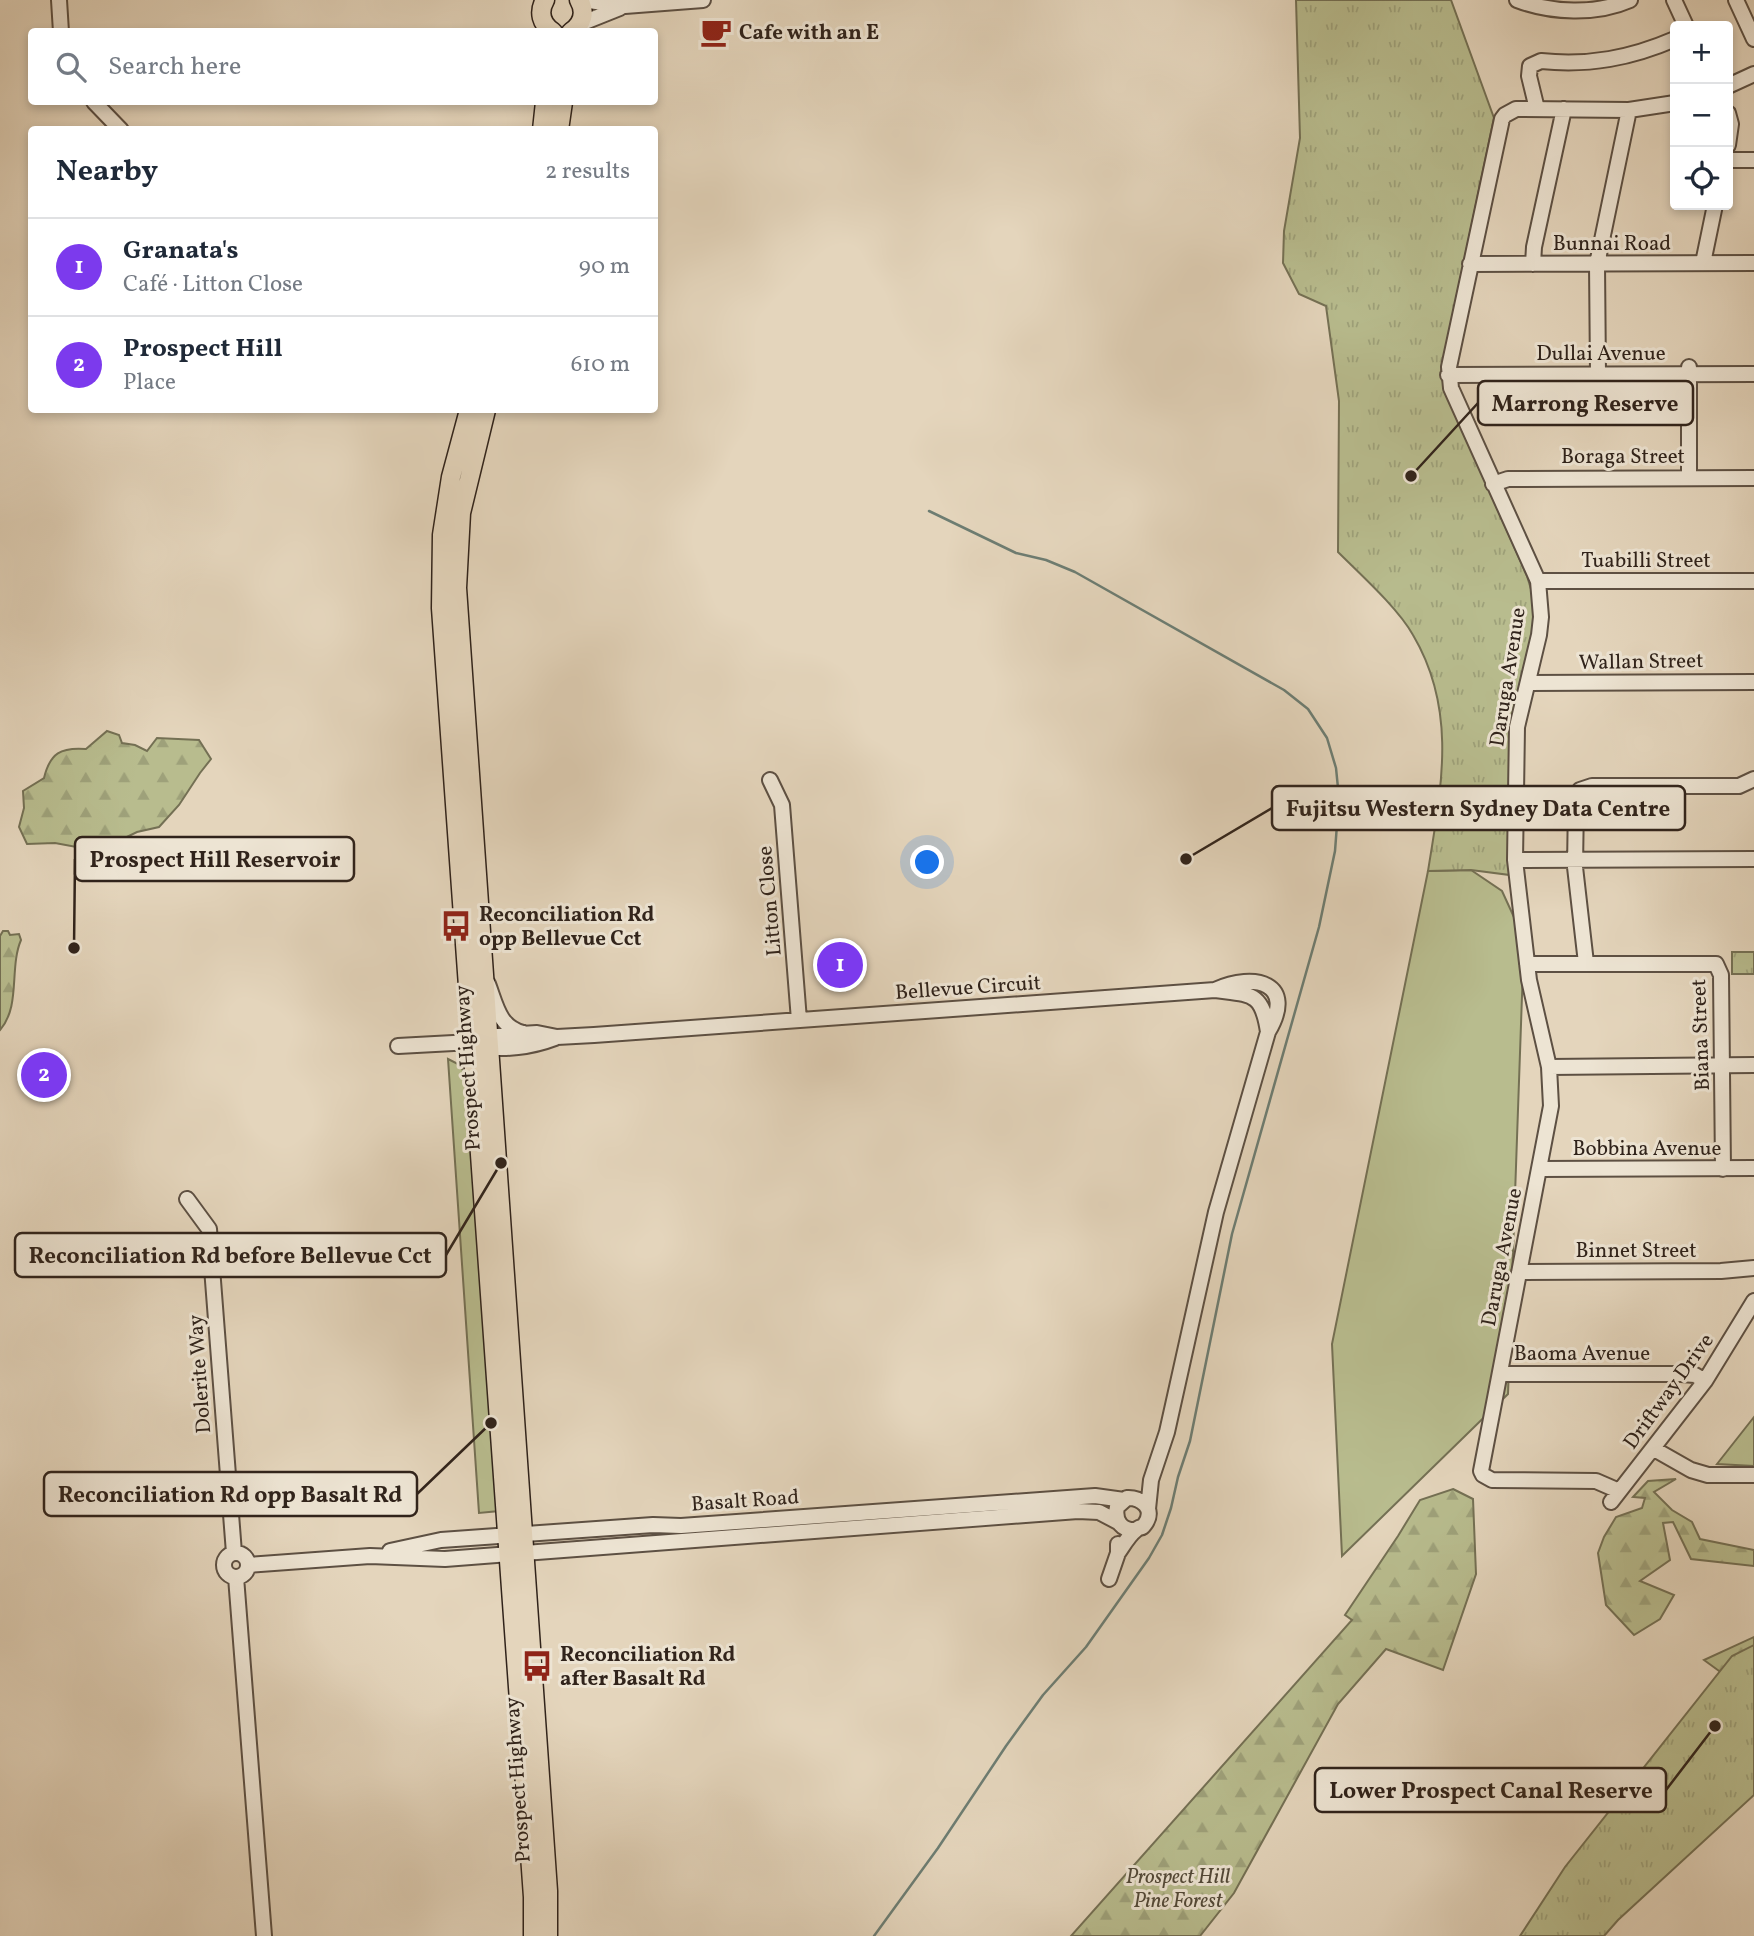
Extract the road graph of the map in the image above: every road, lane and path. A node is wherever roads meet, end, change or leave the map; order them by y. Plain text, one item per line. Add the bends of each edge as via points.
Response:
1 (59, 0) edge
2 (544, 0) edge
3 (581, 0) edge
4 (703, 0) edge
5 (1517, 0) edge
6 (1630, 0) edge
7 (1674, 0) edge
8 (1736, 0) edge
9 (625, 6) junction
10 (1684, 21) edge
11 (61, 28) edge
12 (547, 28) edge
13 (576, 28) edge
14 (1754, 39) edge
15 (1670, 41) edge
16 (1754, 75) edge
17 (1733, 84) edge
18 (1670, 104) edge
19 (97, 105) edge
20 (545, 105) edge
21 (563, 105) edge
22 (1564, 109) junction
23 (1537, 110) junction
24 (1629, 110) junction
25 (117, 126) edge
26 (542, 126) edge
27 (560, 126) edge
28 (1733, 160) edge
29 (1754, 160) edge
30 (1714, 210) edge
31 (1703, 263) junction
32 (1754, 263) edge
33 (1471, 264) junction
34 (1533, 264) junction
35 (1597, 264) junction
36 (1754, 367) edge
37 (1598, 370) junction
38 (1449, 371) junction
39 (1689, 371) junction
40 (1754, 374) edge
41 (467, 413) edge
42 (485, 413) edge
43 (1689, 477) junction
44 (1754, 478) edge
45 (1493, 484) junction
46 (1538, 581) junction
47 (1754, 581) edge
48 (1754, 682) edge
49 (1528, 683) junction
50 (1754, 779) edge
51 (771, 780) dead end
52 (1754, 852) edge
53 (1575, 855) junction
54 (1515, 856) junction
55 (1754, 859) edge
56 (1527, 964) junction
57 (1586, 964) junction
58 (483, 970) junction
59 (799, 1020) junction
60 (526, 1034) junction
61 (556, 1037) junction
62 (483, 1042) junction
63 (398, 1046) dead end
64 (1721, 1065) junction
65 (1754, 1065) edge
66 (1549, 1067) junction
67 (1754, 1168) edge
68 (1540, 1169) junction
69 (1723, 1169) junction
70 (187, 1199) dead end
71 (1754, 1268) edge
72 (1519, 1272) junction
73 (1754, 1301) edge
74 (1500, 1374) junction
75 (1705, 1381) junction
76 (1654, 1449) junction
77 (1754, 1475) edge
78 (1151, 1480) junction
79 (1615, 1496) joint
80 (1125, 1499) junction
81 (1148, 1509) junction
82 (1119, 1523) junction
83 (739, 1529) junction
84 (1136, 1530) junction
85 (515, 1545) junction
86 (234, 1553) junction
87 (1118, 1553) junction
88 (248, 1565) junction
89 (236, 1577) junction
90 (1109, 1580) dead end
91 (264, 1936) edge
92 (533, 1936) edge
93 (548, 1936) edge

1 - 11 street
2 - 12 main road via 541,15
3 - 9 street
3 - 13 main road via 583,12
4 - 9 street
5 - 6 street via 1567,10 1599,9
7 - 10 street
8 - 14 street
9 - 13 street
15 - 23 street via 1593,63 1535,63 1529,76
16 - 17 street
18 - 24 street
19 - 25 street
20 - 26 main road
21 - 27 main road
22 - 23 street
22 - 24 street
22 - 34 street
23 - 33 street via 1516,109 1502,119
24 - 35 street
28 - 29 street
30 - 31 street
31 - 32 street, Bunnai Road
31 - 35 street, Bunnai Road
33 - 34 street, Bunnai Road
33 - 38 street
34 - 35 street, Bunnai Road
35 - 37 street
36 - 39 street, Dullai Avenue
37 - 38 street, Dullai Avenue
37 - 39 street, Dullai Avenue
38 - 45 street, Daruga Avenue via 1451,388
39 - 40 street, Dullai Avenue
39 - 43 street
41 - 62 main road, Prospect Highway via 442,535 441,608
42 - 58 main road, Prospect Highway via 464,495 457,571
43 - 44 street, Boraga Street
43 - 45 street, Boraga Street via 1508,479
45 - 46 street, Daruga Avenue
46 - 47 street, Tuabilli Street
46 - 49 street, Daruga Avenue via 1541,617
48 - 49 street, Wallan Street
49 - 54 street, Daruga Avenue via 1517,727
50 - 53 street via 1739,786 1592,786 1580,790
51 - 59 street, Litton Close via 782,805
52 - 53 street
53 - 54 street
53 - 55 street
53 - 57 street
54 - 56 street, Daruga Avenue
56 - 57 street, Biana Street
56 - 66 street, Daruga Avenue
57 - 64 street, Biana Street via 1716,964 1721,975
58 - 60 street via 503,1021
58 - 62 main road, Prospect Highway
59 - 61 street, Bellevue Circuit
59 - 78 street, Bellevue Circuit via 1215,990 1254,998 1263,1009 1268,1032 1216,1212 1167,1432
60 - 61 street, Bellevue Circuit
60 - 62 street, Bellevue Circuit
61 - 62 street, Bellevue Circuit via 539,1044
62 - 63 street
62 - 85 main road, Prospect Highway
64 - 65 street
64 - 66 street
64 - 69 street, Biana Street
66 - 68 street, Daruga Avenue via 1551,1106
67 - 69 street, Bobbina Avenue
68 - 69 street, Bobbina Avenue
68 - 72 street, Daruga Avenue
70 - 86 street, Dolerite Way via 209,1229
71 - 72 street, Binnet Street
72 - 74 street, Daruga Avenue
73 - 75 street, Driftway Drive
74 - 75 street, Baoma Avenue via 1681,1374
74 - 79 street, Daruga Avenue via 1481,1463 1483,1475 1492,1480 1596,1480
75 - 76 street, Driftway Drive
76 - 77 street via 1691,1471
76 - 79 street, Driftway Drive
78 - 80 street
78 - 81 street, Bellevue Circuit
80 - 81 street via 1142,1501
80 - 82 street via 1117,1507
80 - 83 street, Basalt Road via 1095,1496
81 - 84 street via 1147,1520
82 - 83 street, Basalt Road via 1099,1513 1078,1511
82 - 84 street
82 - 87 street
83 - 85 street, Basalt Road
84 - 87 street
85 - 88 street, Basalt Road via 445,1559 370,1556
85 - 92 main road, Prospect Highway
85 - 93 main road, Prospect Highway via 548,1891
86 - 88 street via 245,1557
86 - 89 street via 223,1563 228,1574
87 - 90 street
88 - 89 street via 243,1575
89 - 91 street

